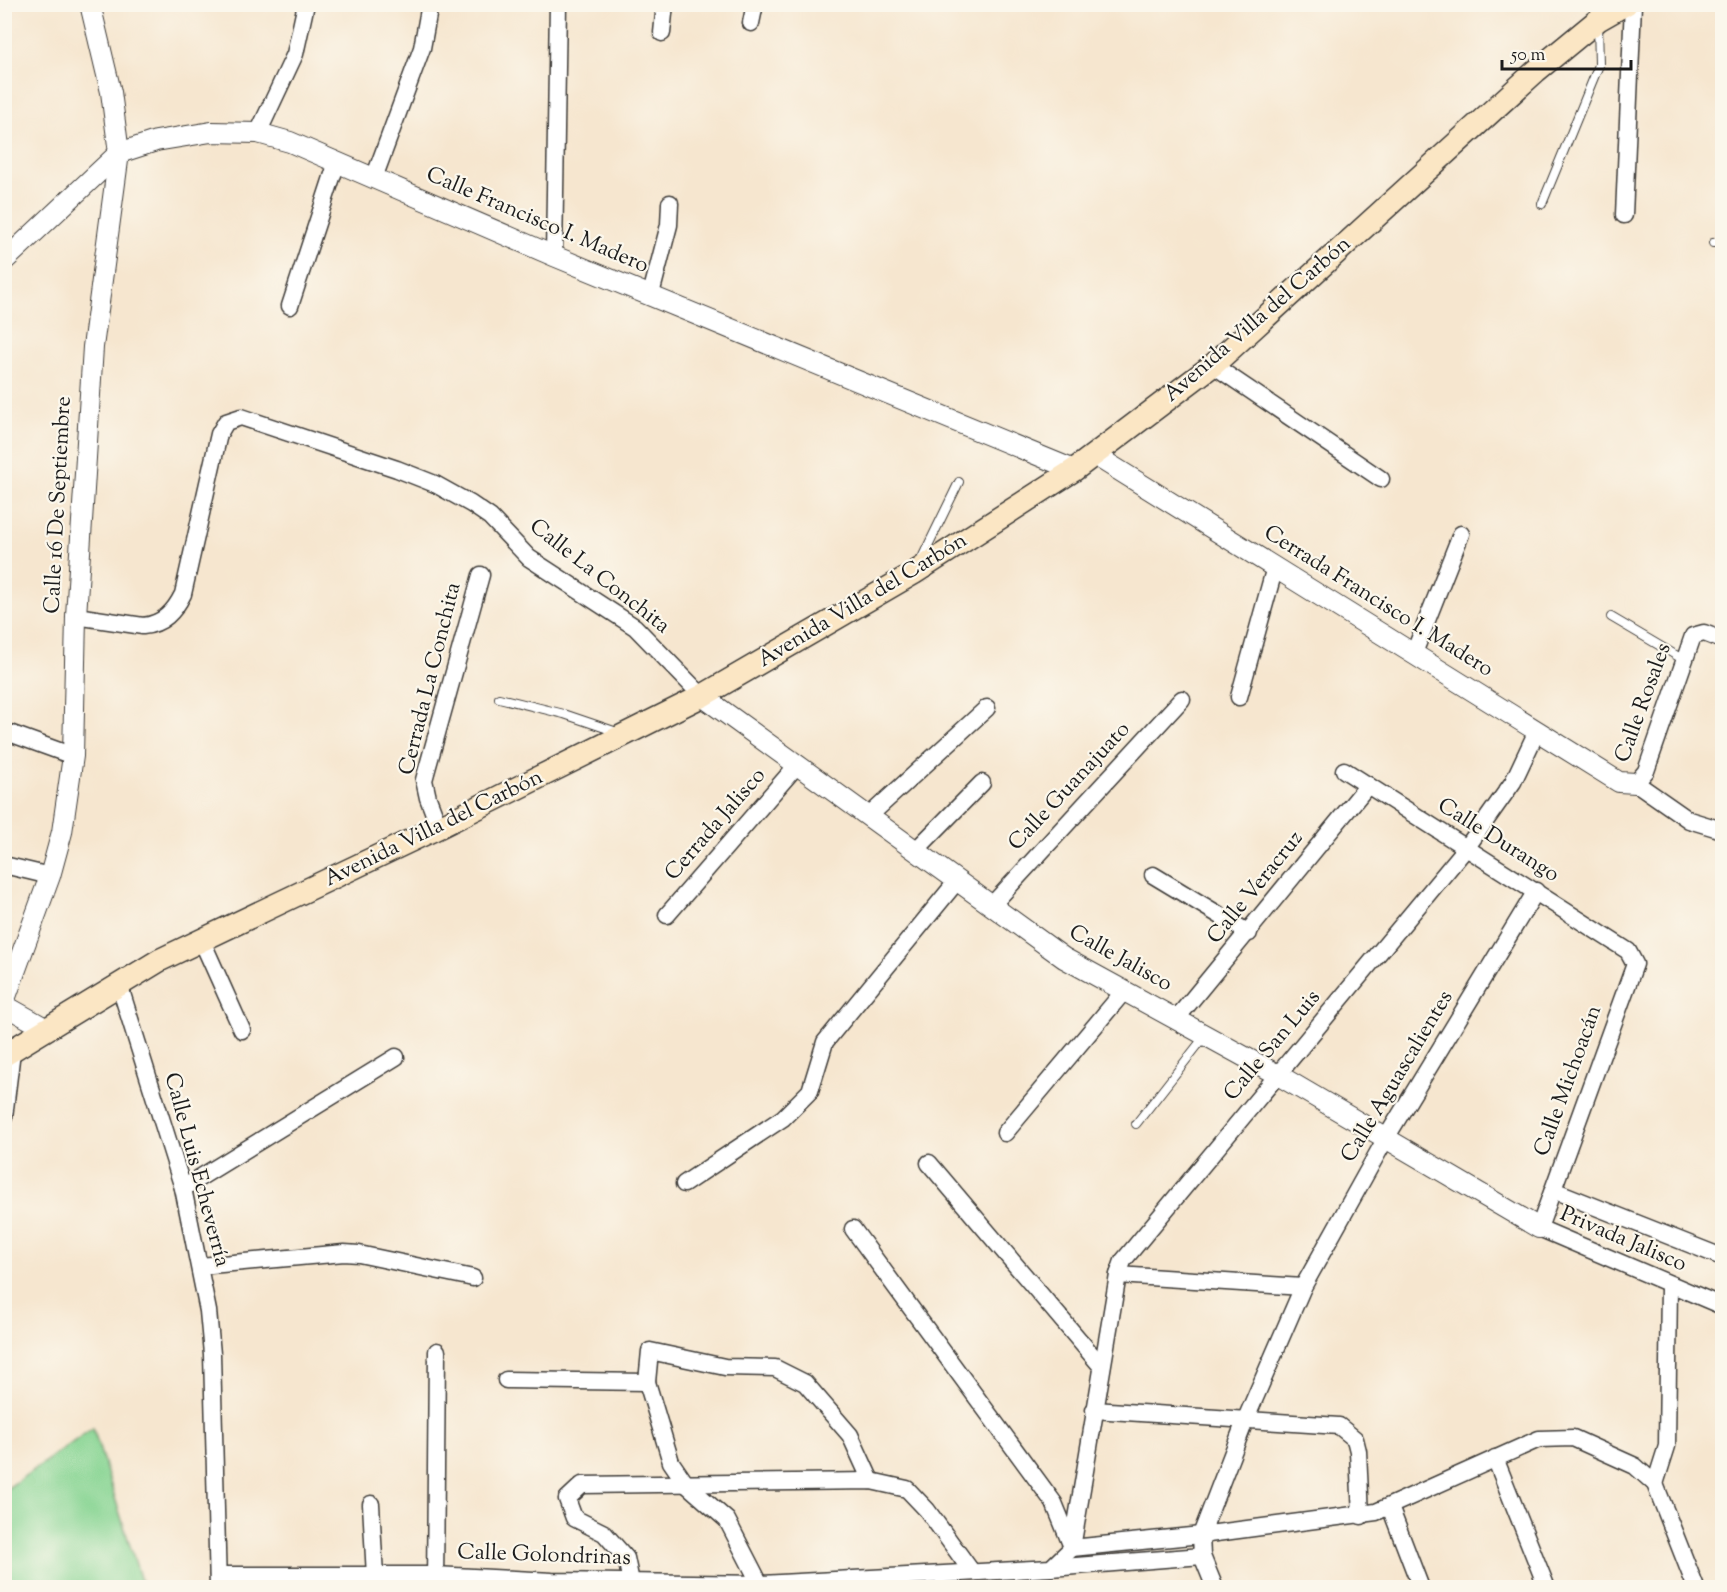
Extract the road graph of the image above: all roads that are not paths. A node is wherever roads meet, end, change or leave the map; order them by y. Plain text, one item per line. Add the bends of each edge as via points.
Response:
1 (90, 4) edge
2 (306, 4) edge
3 (430, 4) edge
4 (558, 4) edge
5 (665, 4) edge
6 (755, 4) edge
7 (1626, 4) edge
8 (1633, 4) edge
9 (1598, 20) junction
10 (752, 23) dead end
11 (662, 33) dead end
12 (258, 133) junction
13 (118, 153) junction
14 (337, 162) junction
15 (374, 178) junction
16 (670, 203) dead end
17 (1542, 204) dead end
18 (1624, 215) dead end
19 (1722, 242) edge
20 (1713, 243) dead end
21 (554, 255) junction
22 (4, 261) edge
23 (651, 294) junction
24 (290, 306) dead end
25 (1213, 365) junction
26 (1096, 456) junction
27 (1074, 470) junction
28 (1381, 479) dead end
29 (959, 482) dead end
30 (1461, 534) dead end
31 (1275, 567) junction
32 (914, 573) junction
33 (481, 574) dead end
34 (76, 616) junction
35 (1611, 617) dead end
36 (1722, 640) edge
37 (1414, 653) junction
38 (1684, 660) junction
39 (702, 696) junction
40 (1239, 697) dead end
41 (499, 698) dead end
42 (1182, 699) dead end
43 (987, 708) dead end
44 (1537, 730) junction
45 (4, 731) edge
46 (623, 734) junction
47 (74, 756) junction
48 (798, 764) junction
49 (1344, 770) dead end
50 (982, 783) dead end
51 (1636, 783) junction
52 (1368, 785) junction
53 (870, 815) junction
54 (440, 827) junction
55 (1722, 830) edge
56 (1467, 847) junction
57 (915, 851) junction
58 (4, 865) edge
59 (50, 876) junction
60 (1153, 876) dead end
61 (957, 880) junction
62 (1536, 891) junction
63 (991, 906) junction
64 (668, 915) dead end
65 (1249, 933) junction
66 (202, 941) junction
67 (1628, 951) joint
68 (8, 983) edge
69 (119, 984) junction
70 (1125, 990) junction
71 (4, 1003) edge
72 (1178, 1018) junction
73 (45, 1028) junction
74 (242, 1030) dead end
75 (1205, 1036) junction
76 (8, 1053) edge
77 (396, 1057) dead end
78 (1278, 1075) junction
79 (4, 1117) edge
80 (1136, 1124) dead end
81 (1005, 1133) dead end
82 (1386, 1138) junction
83 (929, 1163) dead end
84 (684, 1184) dead end
85 (183, 1188) junction
86 (1553, 1190) junction
87 (1539, 1228) junction
88 (854, 1229) dead end
89 (1722, 1257) edge
90 (200, 1266) junction
91 (1118, 1275) junction
92 (473, 1278) dead end
93 (1669, 1285) junction
94 (1303, 1287) junction
95 (1722, 1306) edge
96 (437, 1351) dead end
97 (1102, 1367) junction
98 (506, 1380) dead end
99 (647, 1382) junction
100 (1094, 1410) junction
101 (1245, 1421) junction
102 (1494, 1458) junction
103 (871, 1481) junction
104 (686, 1484) junction
105 (1655, 1484) junction
106 (370, 1504) dead end
107 (1390, 1507) junction
108 (1361, 1516) junction
109 (1201, 1535) junction
110 (1072, 1548) junction
111 (1203, 1556) junction
112 (1051, 1568) junction
113 (972, 1572) junction
114 (375, 1576) junction
115 (218, 1581) edge
116 (435, 1581) edge
117 (631, 1582) junction
118 (869, 1582) edge
119 (552, 1584) edge
120 (762, 1586) edge
121 (1215, 1587) edge
122 (1421, 1587) edge
123 (1547, 1587) edge
124 (1696, 1587) edge

1 - 13 street, Calle 16 De Septiembre via 111,92
2 - 12 street via 295,54
3 - 15 street via 422,48
4 - 21 street
5 - 11 street
6 - 10 street
7 - 9 main road, Avenida Villa del Carbón
8 - 18 street
9 - 17 lane via 1599,65
9 - 25 main road, Avenida Villa del Carbón via 1536,70
12 - 13 street, Calle Francisco I. Madero via 194,134
12 - 14 street, Calle Francisco I. Madero
13 - 22 street, Calle Francisco I. Madero
13 - 34 street, Calle 16 De Septiembre via 93,347
14 - 15 street, Calle Francisco I. Madero
14 - 24 street
15 - 21 street, Calle Francisco I. Madero
16 - 23 street via 669,225
19 - 20 lane
21 - 23 street, Calle Francisco I. Madero
23 - 27 street, Calle Francisco I. Madero
25 - 26 main road, Avenida Villa del Carbón
25 - 28 street
26 - 27 main road, Avenida Villa del Carbón
26 - 31 street, Cerrada Francisco I. Madero
27 - 32 main road, Avenida Villa del Carbón
29 - 32 lane
30 - 37 street
31 - 37 street, Cerrada Francisco I. Madero
31 - 40 street
32 - 39 main road, Avenida Villa del Carbón
33 - 54 street, Cerrada La Conchita via 424,780
34 - 39 street, Calle La Conchita via 142,626 153,625 171,614 183,594 219,434 231,418 247,419 435,484 490,517 529,558 634,627
34 - 47 street, Calle 16 De Septiembre
35 - 38 lane
36 - 38 street, Calle Rosales via 1704,633 1693,636
37 - 44 street, Cerrada Francisco I. Madero
38 - 51 street, Calle Rosales via 1646,771
39 - 46 main road, Avenida Villa del Carbón
39 - 48 street, Calle Jalisco
41 - 46 lane
42 - 63 street, Calle Guanajuato
43 - 53 street
44 - 51 street, Cerrada Francisco I. Madero via 1619,782
44 - 56 street, Calle San Luis via 1513,782
45 - 47 street
46 - 54 main road, Avenida Villa del Carbón
47 - 59 street, Calle 16 De Septiembre
48 - 53 street, Calle Jalisco
48 - 64 street, Cerrada Jalisco
49 - 52 street, Calle Durango
50 - 57 street
51 - 55 street via 1689,820
52 - 56 street, Calle Durango
52 - 65 street, Calle Veracruz
53 - 57 street, Calle Jalisco
54 - 66 main road, Avenida Villa del Carbón
56 - 62 street, Calle Durango
56 - 78 street, Calle San Luis
57 - 61 street, Calle Jalisco
58 - 59 street
59 - 68 street, Calle 16 De Septiembre
60 - 65 street
61 - 63 street, Calle Jalisco
61 - 84 street via 825,1042 810,1091 783,1118
62 - 67 street, Calle Durango
62 - 82 street, Calle Aguascalientes
63 - 70 street, Calle Jalisco via 1064,958
65 - 72 street, Calle Veracruz
66 - 69 main road, Avenida Villa del Carbón
66 - 74 street
67 - 86 street, Calle Michoacán via 1635,964
68 - 71 street, Calle 16 De Septiembre
69 - 73 main road, Avenida Villa del Carbón
69 - 85 street, Calle Luis Echeverría
70 - 72 street, Calle Jalisco
70 - 81 street
71 - 73 street
72 - 75 street, Calle Jalisco
73 - 76 main road, Avenida Villa del Carbón
75 - 78 street, Calle Jalisco
75 - 80 lane
76 - 79 street
77 - 85 street
78 - 82 street, Calle Jalisco
78 - 91 street, Calle San Luis via 1124,1262
82 - 87 street, Calle Jalisco
82 - 94 street, Calle Aguascalientes
83 - 97 street
85 - 90 street, Calle Luis Echeverría
86 - 87 street, Calle Michoacán
86 - 89 street
87 - 93 street, Privada Jalisco
88 - 110 street via 1054,1503
90 - 92 street via 344,1253
90 - 115 street, Calle Luis Echeverría via 212,1354
91 - 94 street
91 - 97 street
93 - 95 street, Privada Jalisco
93 - 105 street via 1667,1446
94 - 101 street, Calle Aguascalientes
96 - 116 street
97 - 100 street
98 - 99 street
99 - 103 street via 650,1351 725,1367 776,1368 805,1383 850,1435
99 - 104 street via 671,1462
100 - 101 street
100 - 110 street
101 - 108 street via 1339,1426 1348,1431 1358,1451
101 - 109 street, Calle Aguascalientes
102 - 105 street via 1539,1439 1573,1438 1635,1466
102 - 107 street
102 - 123 street
103 - 104 street
103 - 113 street via 907,1489
104 - 117 street via 582,1485 567,1499 574,1518 604,1533 626,1558
104 - 120 street via 727,1520
105 - 124 street
106 - 114 street
107 - 108 street
107 - 122 street
108 - 109 street
109 - 110 street
109 - 111 street
110 - 112 street
111 - 112 street, Calle Golondrinas
111 - 121 street
112 - 113 street, Calle Golondrinas
113 - 118 street, Calle Golondrinas
114 - 115 street, Calle Golondrinas
114 - 116 street, Calle Golondrinas
116 - 119 street, Calle Golondrinas
117 - 119 street, Calle Golondrinas
117 - 120 street, Calle Golondrinas
118 - 120 street, Calle Golondrinas

